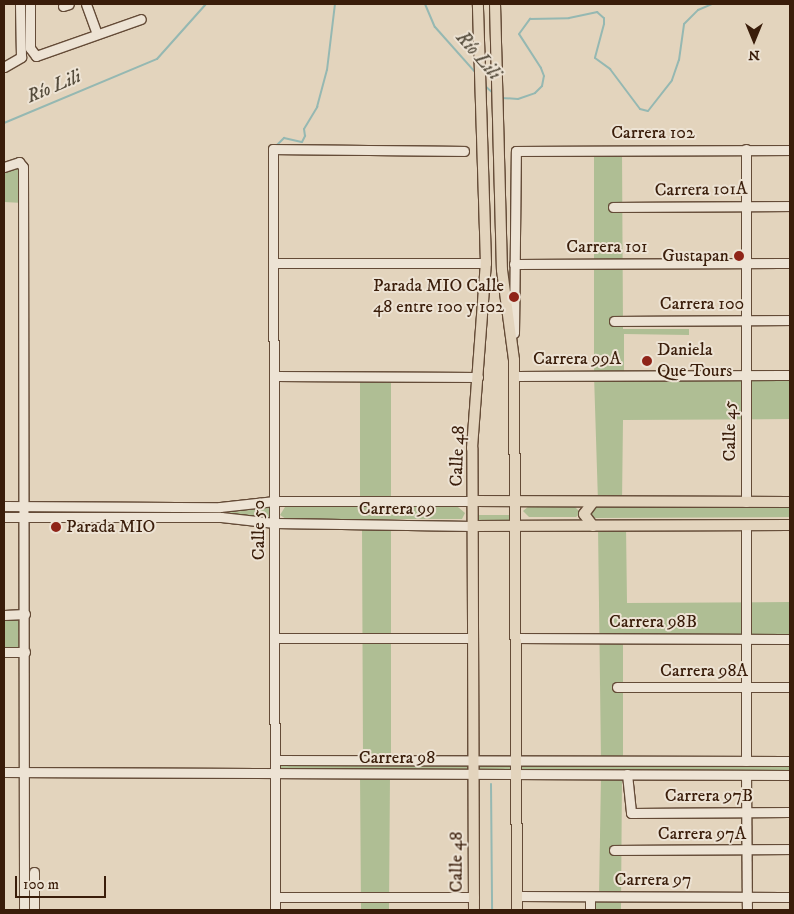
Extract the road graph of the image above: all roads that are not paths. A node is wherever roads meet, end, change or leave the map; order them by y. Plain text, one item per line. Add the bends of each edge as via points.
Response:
1 (20, 4) edge
2 (30, 4) edge
3 (86, 4) edge
4 (478, 4) edge
5 (495, 4) edge
6 (141, 19) dead end
7 (97, 34) junction
8 (4, 67) edge
9 (746, 149) junction
10 (790, 150) edge
11 (464, 151) dead end
12 (4, 167) edge
13 (746, 206) junction
14 (790, 206) edge
15 (613, 207) dead end
16 (746, 262) junction
17 (274, 263) junction
18 (486, 263) junction
19 (790, 263) edge
20 (514, 264) junction
21 (746, 320) junction
22 (790, 320) edge
23 (614, 321) dead end
24 (514, 360) junction
25 (746, 375) junction
26 (790, 375) edge
27 (275, 376) junction
28 (514, 376) junction
29 (478, 377) junction
30 (275, 501) junction
31 (473, 501) junction
32 (516, 501) junction
33 (593, 502) junction
34 (746, 502) junction
35 (790, 502) edge
36 (4, 506) edge
37 (25, 506) junction
38 (4, 517) edge
39 (25, 517) junction
40 (275, 523) junction
41 (746, 525) junction
42 (790, 525) edge
43 (473, 526) junction
44 (516, 526) junction
45 (593, 526) junction
46 (25, 614) junction
47 (4, 615) edge
48 (275, 638) junction
49 (472, 638) junction
50 (515, 638) junction
51 (746, 639) junction
52 (790, 639) edge
53 (4, 652) edge
54 (25, 652) junction
55 (617, 687) dead end
56 (746, 687) junction
57 (790, 687) edge
58 (275, 760) junction
59 (516, 760) junction
60 (473, 761) junction
61 (746, 761) junction
62 (790, 761) edge
63 (4, 772) edge
64 (24, 772) junction
65 (473, 774) junction
66 (516, 774) junction
67 (627, 774) junction
68 (275, 775) junction
69 (746, 775) junction
70 (790, 775) edge
71 (746, 812) junction
72 (790, 812) edge
73 (614, 850) dead end
74 (746, 850) junction
75 (790, 850) edge
76 (34, 872) dead end
77 (517, 896) junction
78 (590, 896) junction
79 (275, 897) junction
80 (474, 897) junction
81 (747, 897) junction
82 (790, 897) edge
83 (24, 910) edge
84 (34, 910) edge
85 (275, 910) edge
86 (474, 910) edge
87 (517, 910) edge
88 (590, 910) edge
89 (747, 910) edge

1 - 8 street via 21,57
2 - 7 street via 30,48 36,56
3 - 7 street
4 - 18 main road, Calle 48
5 - 24 main road via 502,270
6 - 7 street
9 - 10 street, Carrera 102
9 - 13 street, Calle 45
9 - 20 street, Carrera 102 via 516,151
11 - 17 street, Calle 50 via 273,149
12 - 37 street via 19,162 23,167
13 - 14 street, Carrera 101A
13 - 15 street, Carrera 101A
13 - 16 street, Calle 45
16 - 19 street, Carrera 101
16 - 20 street, Carrera 101
16 - 21 street, Calle 45
17 - 18 street
17 - 27 street, Calle 50
18 - 29 main road, Calle 48
20 - 24 street
21 - 22 street, Carrera 100
21 - 23 street, Carrera 100
21 - 25 street, Calle 45
24 - 28 main road
25 - 26 street, Carrera 99A
25 - 28 street, Carrera 99A
25 - 34 street, Calle 45
27 - 29 street
27 - 30 street, Calle 50
28 - 32 main road
29 - 31 main road, Calle 48 via 472,448
30 - 31 street, Carrera 99
30 - 37 street, Carrera 99 via 220,507
30 - 40 street, Calle 50
31 - 32 main road, Carrera 99
31 - 43 main road, Calle 48
32 - 33 main road, Carrera 99
32 - 44 main road
33 - 34 main road, Carrera 99
33 - 45 main road via 584,514
34 - 35 main road, Carrera 99
36 - 37 street, Carrera 99
37 - 39 street
38 - 39 street, Carrera 99
39 - 40 street, Carrera 99 via 221,517
39 - 46 street
40 - 43 street, Carrera 99
40 - 48 street, Calle 50
41 - 42 main road, Carrera 99
41 - 45 main road, Carrera 99
41 - 51 street
43 - 44 main road, Carrera 99
43 - 49 main road, Calle 48
44 - 45 main road, Carrera 99
44 - 50 main road
46 - 47 street
46 - 54 street
48 - 49 street
48 - 58 street, Calle 50
49 - 60 main road, Calle 48
50 - 51 street, Carrera 98B
50 - 59 main road
51 - 52 street, Carrera 98B
51 - 56 street
53 - 54 street
54 - 64 street
55 - 56 street, Carrera 98A
56 - 57 street, Carrera 98A
56 - 61 street
58 - 60 street, Carrera 98
58 - 68 street, Calle 50
59 - 60 street, Carrera 98
59 - 61 street, Carrera 98
59 - 66 main road
60 - 65 main road, Calle 48
61 - 62 street, Carrera 98
63 - 64 street, Carrera 98
64 - 68 street, Carrera 98
64 - 83 street
65 - 66 street, Carrera 98
65 - 68 street, Carrera 98
65 - 80 main road, Calle 48
66 - 67 street, Carrera 98
66 - 77 main road
67 - 69 street, Carrera 98
67 - 71 street, Carrera 97B via 629,812
68 - 79 street, Calle 50
69 - 70 street, Carrera 98
69 - 71 street
71 - 72 street, Carrera 97B
71 - 74 street
73 - 74 street, Carrera 97A
74 - 75 street, Carrera 97A
74 - 81 street
76 - 84 street
77 - 78 street, Carrera 97
77 - 87 main road
78 - 81 street, Carrera 97
78 - 88 street
79 - 80 street
79 - 85 street, Calle 50
80 - 86 main road, Calle 48
81 - 82 street, Carrera 97
81 - 89 street

